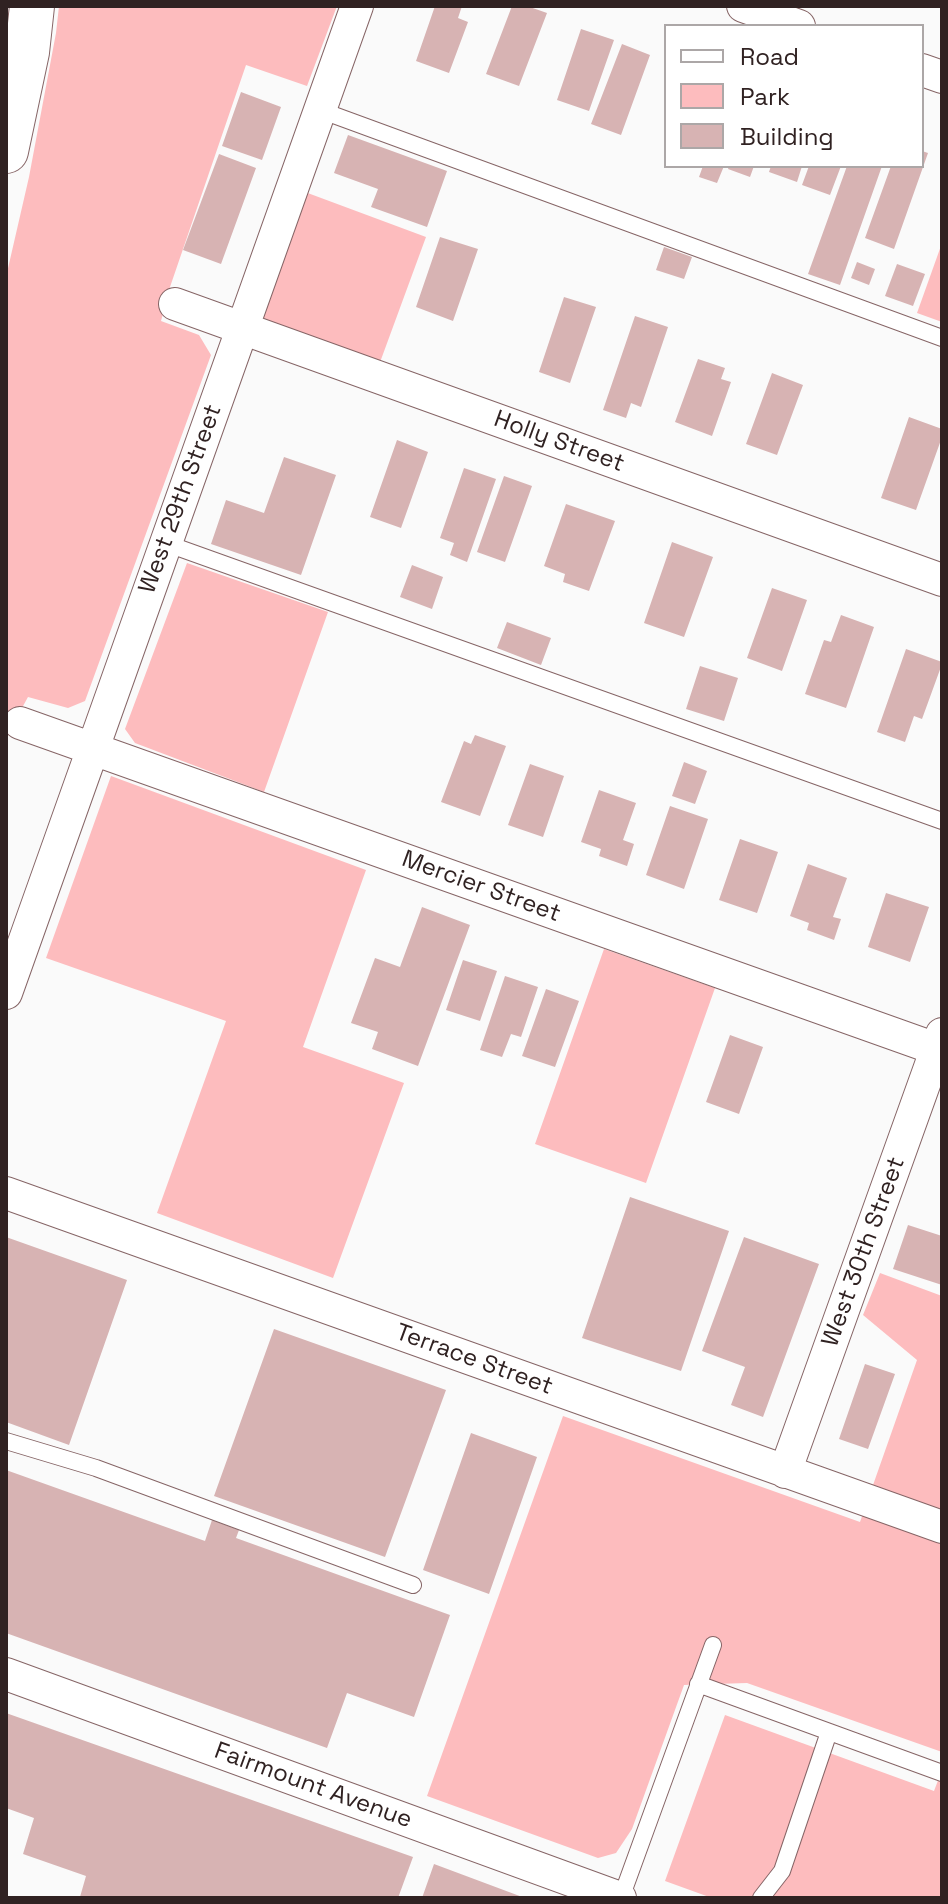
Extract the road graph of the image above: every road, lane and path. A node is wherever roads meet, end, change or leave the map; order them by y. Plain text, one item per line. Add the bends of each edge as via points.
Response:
1 (32, 6) edge
2 (357, 6) edge
3 (743, 6) edge
4 (793, 24) edge
5 (320, 110) junction
6 (6, 151) edge
7 (175, 304) dead end
8 (242, 328) junction
9 (942, 338) edge
10 (165, 543) junction
11 (942, 580) edge
12 (20, 723) dead end
13 (92, 748) junction
14 (942, 821) edge
15 (6, 993) edge
16 (940, 1045) edge
17 (6, 1193) edge
18 (6, 1441) edge
19 (785, 1472) junction
20 (942, 1527) edge
21 (413, 1585) dead end
22 (713, 1645) dead end
23 (6, 1674) edge
24 (698, 1684) junction
25 (829, 1732) junction
26 (942, 1773) edge
27 (621, 1898) edge
28 (761, 1898) edge

1 - 6 highway
2 - 5 street, West 29th Street
3 - 4 street
5 - 8 street, West 29th Street
5 - 9 lane
7 - 8 street, Holly Street
8 - 10 street, West 29th Street
8 - 11 street, Holly Street
10 - 13 street, West 29th Street
10 - 14 lane
12 - 13 street, Mercier Street
13 - 15 street, West 29th Street
13 - 16 street, Mercier Street
16 - 19 street, West 30th Street
17 - 19 street, Terrace Street
18 - 21 lane via 96,1468
19 - 20 street, Terrace Street
22 - 24 lane
23 - 27 street, Fairmount Avenue
24 - 25 lane
24 - 27 lane
25 - 26 lane
25 - 28 lane via 782,1871

